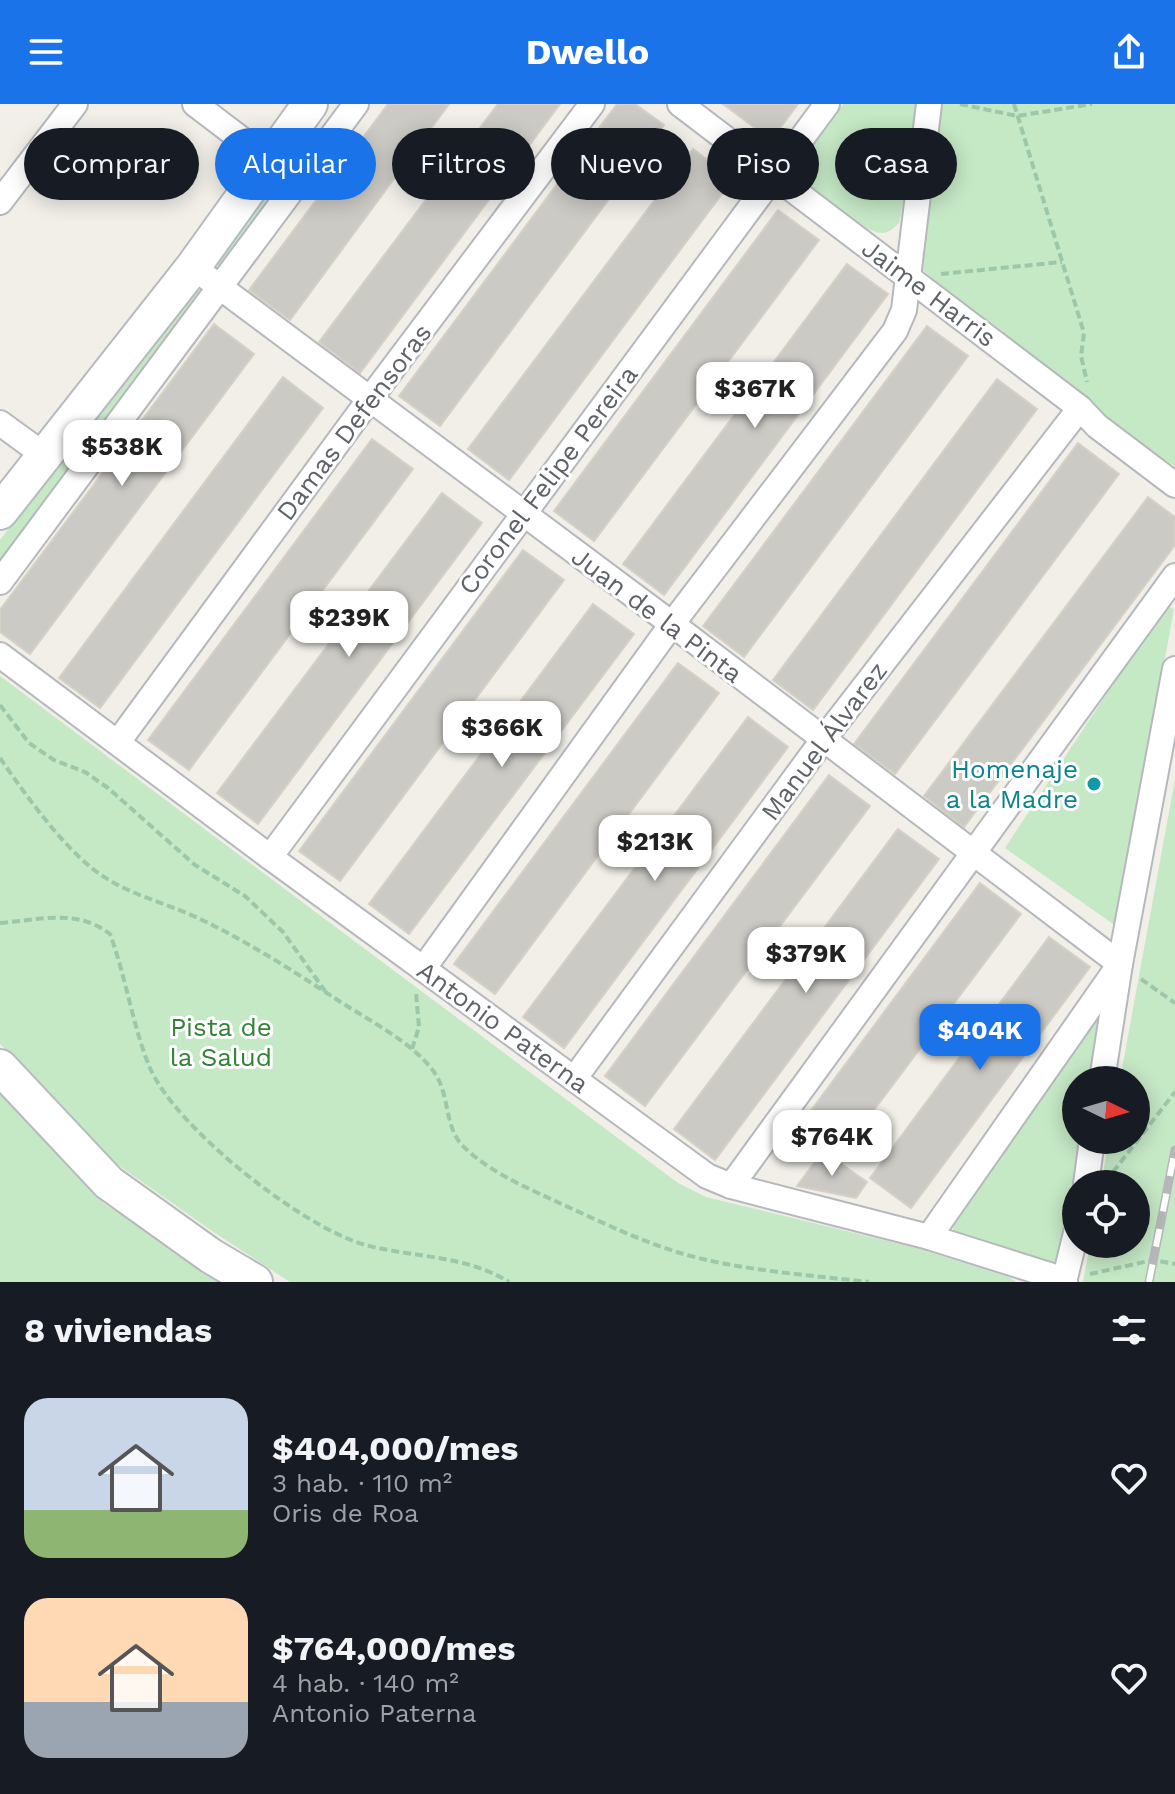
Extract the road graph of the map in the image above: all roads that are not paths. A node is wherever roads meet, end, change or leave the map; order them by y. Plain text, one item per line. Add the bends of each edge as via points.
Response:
1 (75, 104) edge
2 (195, 104) edge
3 (356, 104) edge
4 (592, 104) edge
5 (680, 104) edge
6 (827, 104) edge
7 (929, 104) edge
8 (227, 128) edge
9 (337, 128) edge
10 (713, 128) edge
11 (809, 128) edge
12 (242, 200) edge
13 (284, 200) edge
14 (756, 200) edge
15 (808, 200) edge
16 (0, 202) edge
17 (193, 267) junction
18 (907, 277) junction
19 (220, 287) junction
20 (369, 400) junction
21 (1080, 408) junction
22 (0, 423) edge
23 (44, 455) junction
24 (1175, 485) edge
25 (0, 512) edge
26 (522, 515) junction
27 (1175, 576) edge
28 (0, 582) edge
29 (672, 624) junction
30 (0, 655) edge
31 (1175, 669) edge
32 (823, 740) junction
33 (118, 742) junction
34 (975, 854) junction
35 (270, 857) junction
36 (1120, 964) junction
37 (423, 969) junction
38 (1104, 1066) edge
39 (0, 1067) edge
40 (574, 1079) junction
41 (731, 1186) junction
42 (929, 1237) junction
43 (1070, 1258) edge
44 (1064, 1281) edge
45 (255, 1282) edge

1 - 16 street
2 - 8 street
3 - 9 street
4 - 20 street, Damas Defensoras
5 - 10 street, Jaime Harris
6 - 11 street, Coronel Felipe Pereira
7 - 18 street
12 - 17 main road
13 - 19 street
14 - 26 street, Coronel Felipe Pereira
15 - 18 street, Jaime Harris
17 - 19 street, Juan de la Pinta
17 - 23 main road
18 - 21 street, Jaime Harris
18 - 29 street via 904,310 895,331
19 - 20 street, Juan de la Pinta
19 - 28 street
20 - 26 street, Juan de la Pinta
20 - 33 street, Damas Defensoras
21 - 24 street, Jaime Harris
21 - 32 street, Manuel Álvarez
22 - 23 street
23 - 25 main road
26 - 29 street, Juan de la Pinta
26 - 35 street, Coronel Felipe Pereira
27 - 34 street
29 - 32 street, Juan de la Pinta
29 - 37 street
30 - 33 street, Antonio Paterna
31 - 36 street
32 - 34 street, Juan de la Pinta
32 - 40 street, Manuel Álvarez
33 - 35 street, Antonio Paterna
34 - 36 street, Juan de la Pinta
34 - 41 street
35 - 37 street, Antonio Paterna
36 - 38 street
36 - 42 street
37 - 40 street, Antonio Paterna
39 - 45 main road via 109,1183
40 - 41 street, Antonio Paterna via 707,1176
41 - 42 street, Antonio Paterna
42 - 44 street, Antonio Paterna
43 - 44 street

